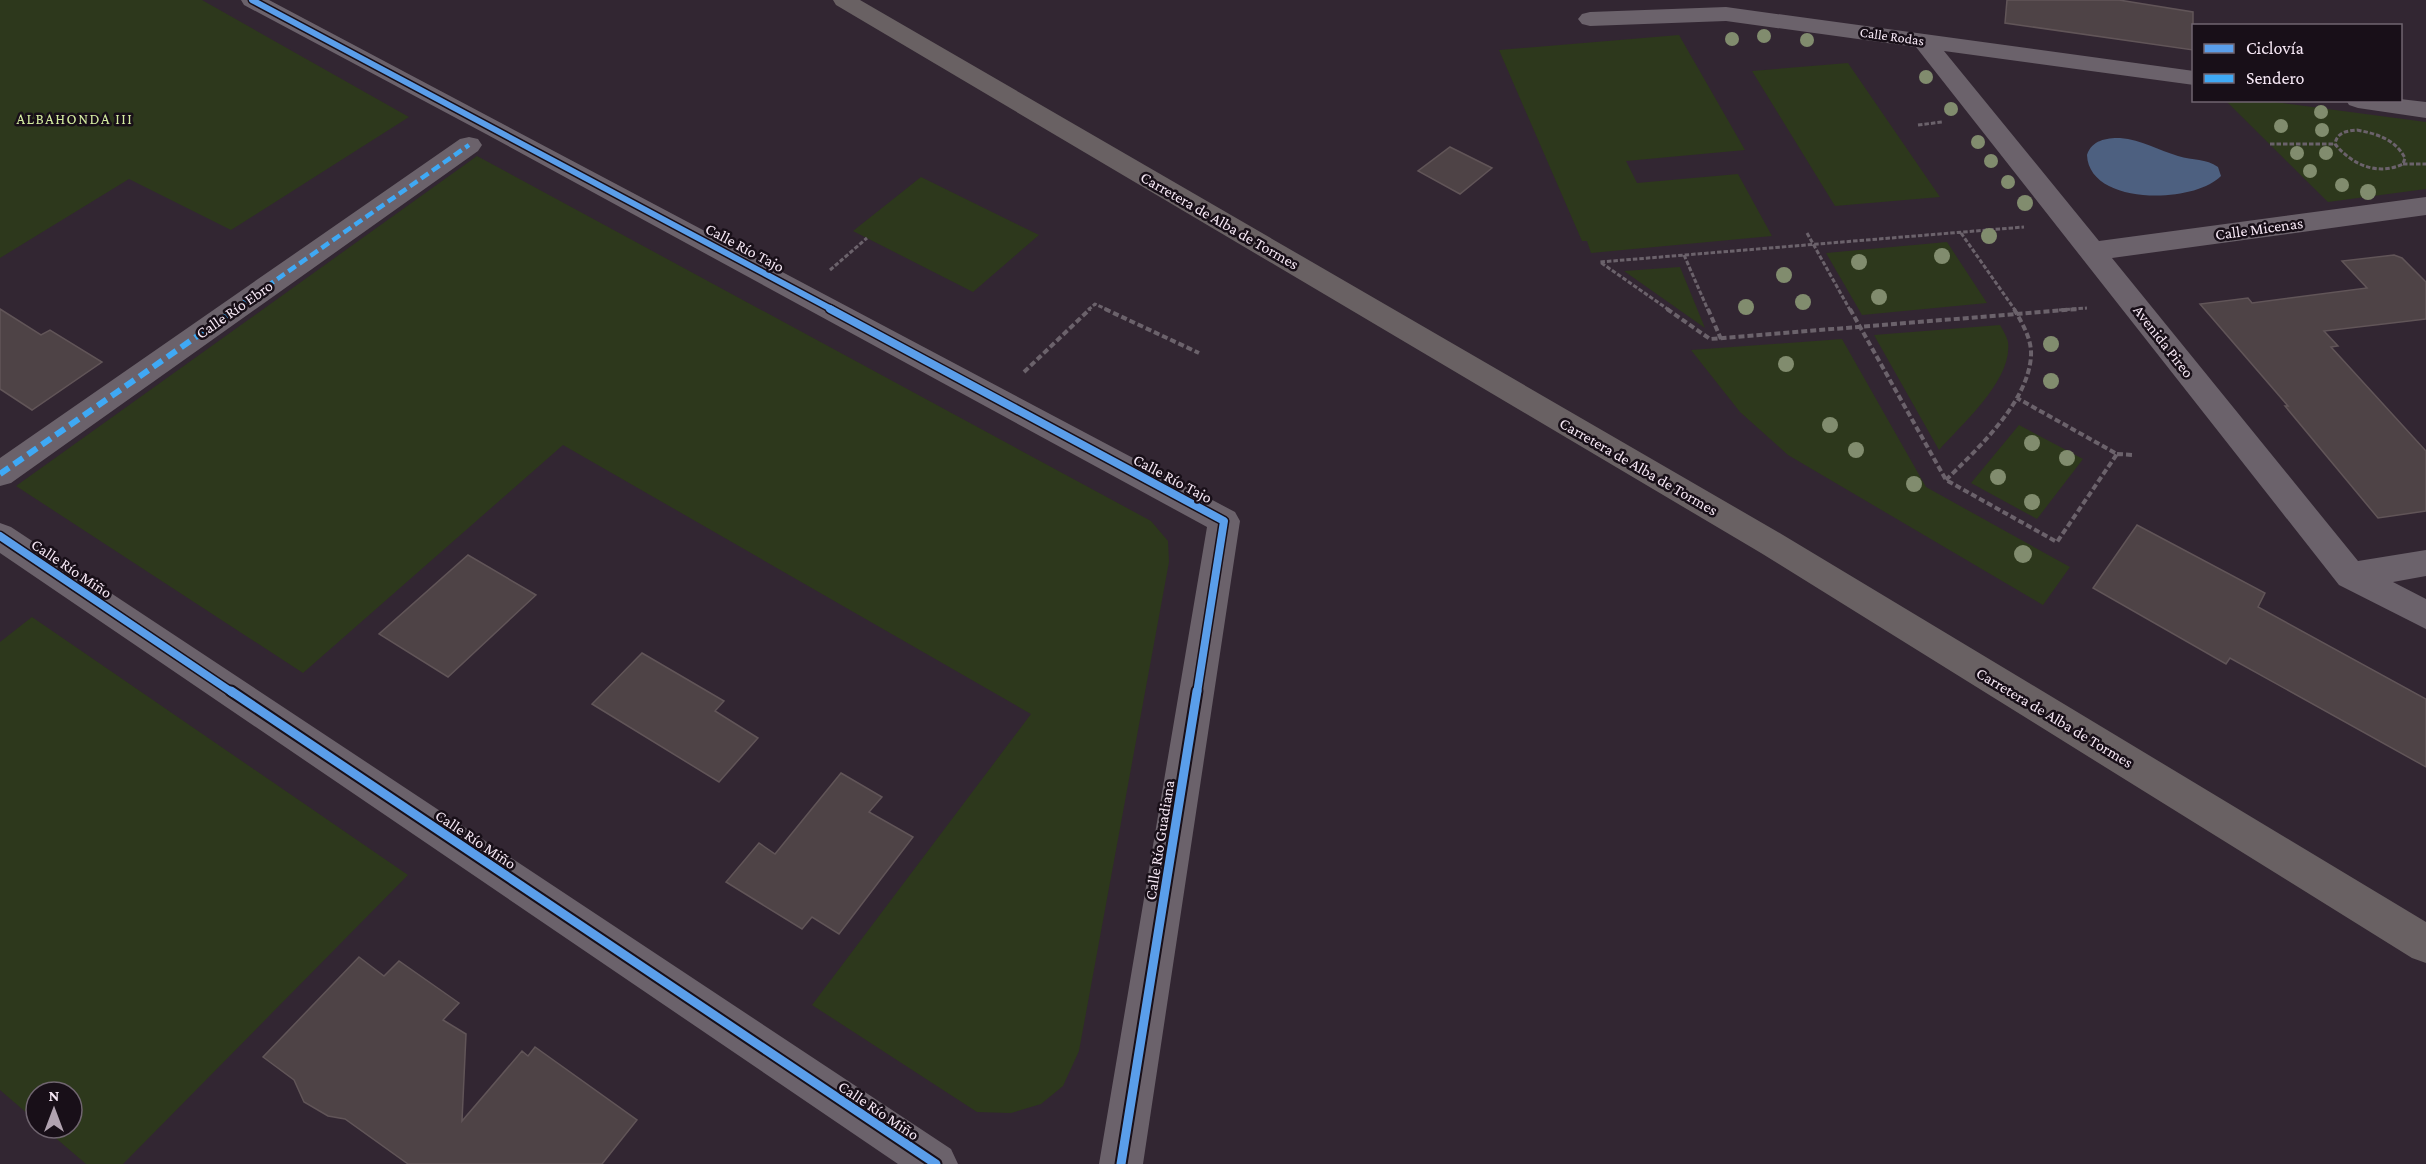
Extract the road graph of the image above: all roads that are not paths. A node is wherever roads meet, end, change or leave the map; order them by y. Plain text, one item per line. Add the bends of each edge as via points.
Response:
1 (252, 0) edge
2 (844, 0) edge
3 (1725, 7) edge
4 (1590, 19) dead end
5 (1923, 40) junction
6 (2192, 78) edge
7 (2372, 102) edge
8 (2426, 110) edge
9 (469, 145) dead end
10 (2426, 206) edge
11 (2093, 251) junction
12 (0, 474) edge
13 (1224, 521) joint
14 (0, 536) edge
15 (2426, 563) edge
16 (2350, 576) junction
17 (2426, 615) edge
18 (2426, 944) edge
19 (936, 1164) edge
20 (1121, 1164) edge

1 - 13 street, Calle Río Tajo
2 - 18 main road, Carretera de Alba de Tormes via 1772,544
3 - 4 street, Calle Rodas
3 - 5 street, Calle Rodas
5 - 6 street, Calle Rodas
5 - 11 street, Avenida Pireo
7 - 8 street
9 - 12 street, Calle Río Ebro
10 - 11 street, Calle Micenas
11 - 16 street, Avenida Pireo
13 - 20 street, Calle Río Guadiana
14 - 19 street, Calle Río Miño
15 - 16 street
16 - 17 street, Avenida Pireo

